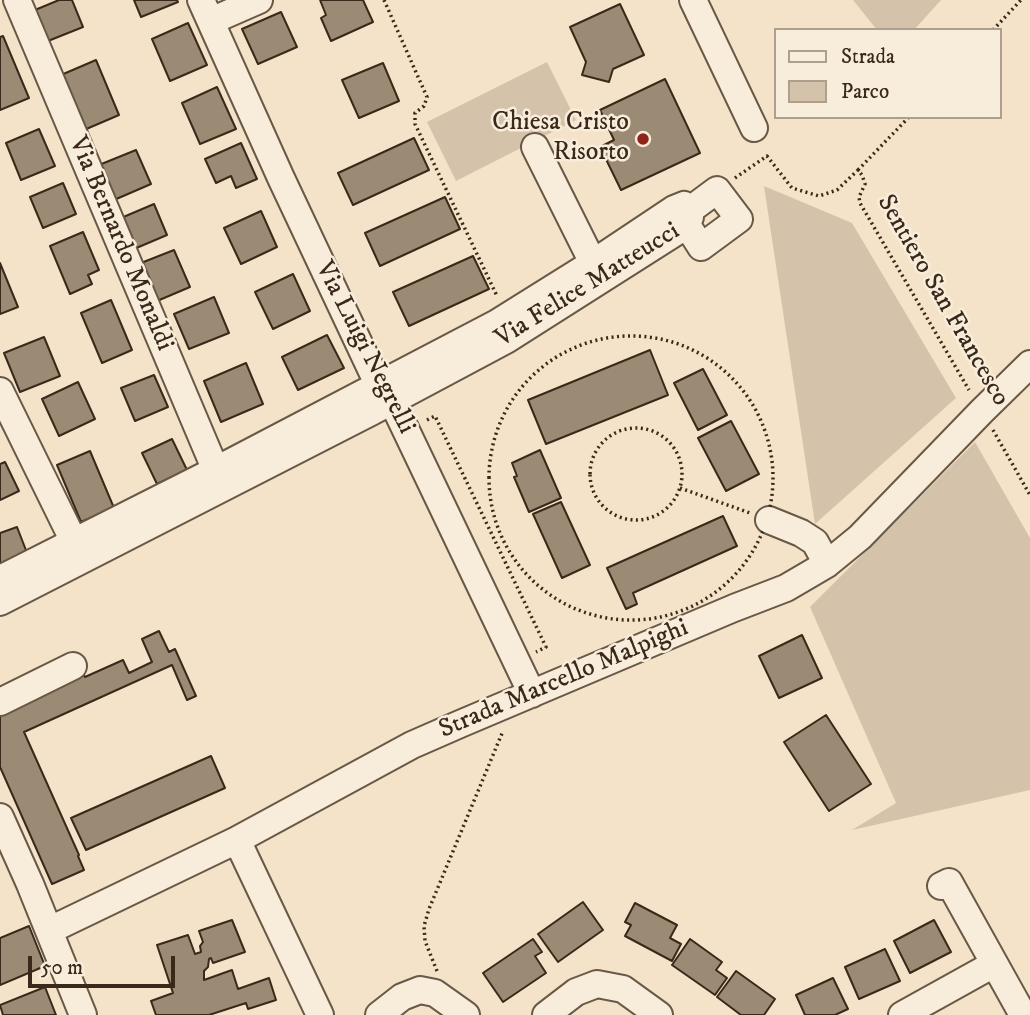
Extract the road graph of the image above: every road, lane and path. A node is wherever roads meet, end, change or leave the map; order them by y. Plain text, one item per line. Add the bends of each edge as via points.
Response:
1 (17, 0) edge
2 (259, 0) edge
3 (384, 0) edge
4 (693, 0) edge
5 (1021, 0) edge
6 (206, 10) edge
7 (995, 28) edge
8 (907, 119) edge
9 (754, 128) dead end
10 (535, 147) dead end
11 (858, 170) junction
12 (717, 190) junction
13 (683, 215) junction
14 (593, 263) junction
15 (507, 317) junction
16 (1030, 364) edge
17 (0, 391) edge
18 (386, 393) junction
19 (982, 411) junction
20 (418, 424) dead end
21 (220, 479) junction
22 (680, 488) junction
23 (1030, 495) edge
24 (769, 520) junction
25 (502, 537) junction
26 (495, 541) junction
27 (78, 550) junction
28 (827, 565) junction
29 (0, 579) edge
30 (0, 601) edge
31 (529, 655) dead end
32 (73, 666) dead end
33 (532, 694) junction
34 (0, 702) edge
35 (507, 722) dead end
36 (0, 817) edge
37 (237, 840) junction
38 (941, 886) dead end
39 (50, 930) junction
40 (994, 964) junction
41 (429, 982) junction
42 (83, 1015) edge
43 (320, 1015) edge
44 (379, 1015) edge
45 (466, 1015) edge
46 (546, 1015) edge
47 (659, 1015) edge
48 (902, 1015) edge
49 (1023, 1015) edge

1 - 21 street, Via Bernardo Monaldi
2 - 6 street
3 - 15 path via 427,97 415,113 415,124
4 - 9 street
5 - 7 path
6 - 18 street, Via Luigi Negrelli via 281,178
8 - 11 path
10 - 14 street
11 - 12 path, Sentiero San Francesco via 837,190 819,196 792,188 767,156
11 - 19 path, Sentiero San Francesco via 865,184 860,203
12 - 13 street
12 - 13 street via 739,219 701,247
13 - 14 street, Via Felice Matteucci
13 - 18 street, Via Felice Matteucci via 506,340
14 - 15 street, Via Felice Matteucci
15 - 18 street, Via Felice Matteucci
16 - 19 street, Strada Marcello Malpighi
17 - 27 street
18 - 21 street, Via Felice Matteucci
18 - 33 street, Via Luigi Negrelli
19 - 23 path, Sentiero San Francesco
19 - 28 street, Strada Marcello Malpighi
20 - 26 path via 435,416
21 - 27 street, Via Felice Matteucci
22 - 22 path via 679,458 660,434 622,430 602,442 593,455 590,484 596,498 618,517 648,519 673,502
22 - 24 path
24 - 25 path via 756,548 719,590 695,605 642,620 586,613 560,602 518,565
24 - 25 path via 774,467 769,440 744,390 702,354 676,342 620,335 567,350 543,365 506,407 495,433 488,488
24 - 28 street via 815,542
25 - 26 path
26 - 31 path via 546,647
27 - 29 street, Via Felice Matteucci
27 - 30 street, Via Felice Matteucci
28 - 33 street, Strada Marcello Malpighi via 786,588
32 - 34 street
33 - 37 street, Strada Marcello Malpighi via 412,745
35 - 41 path via 429,909 424,926
36 - 39 street
37 - 39 street, Strada Marcello Malpighi
37 - 43 street
38 - 40 street via 949,882
39 - 42 street
40 - 48 street
40 - 49 street
41 - 44 street
41 - 45 street via 435,993
46 - 47 street via 576,992 597,984 622,989

